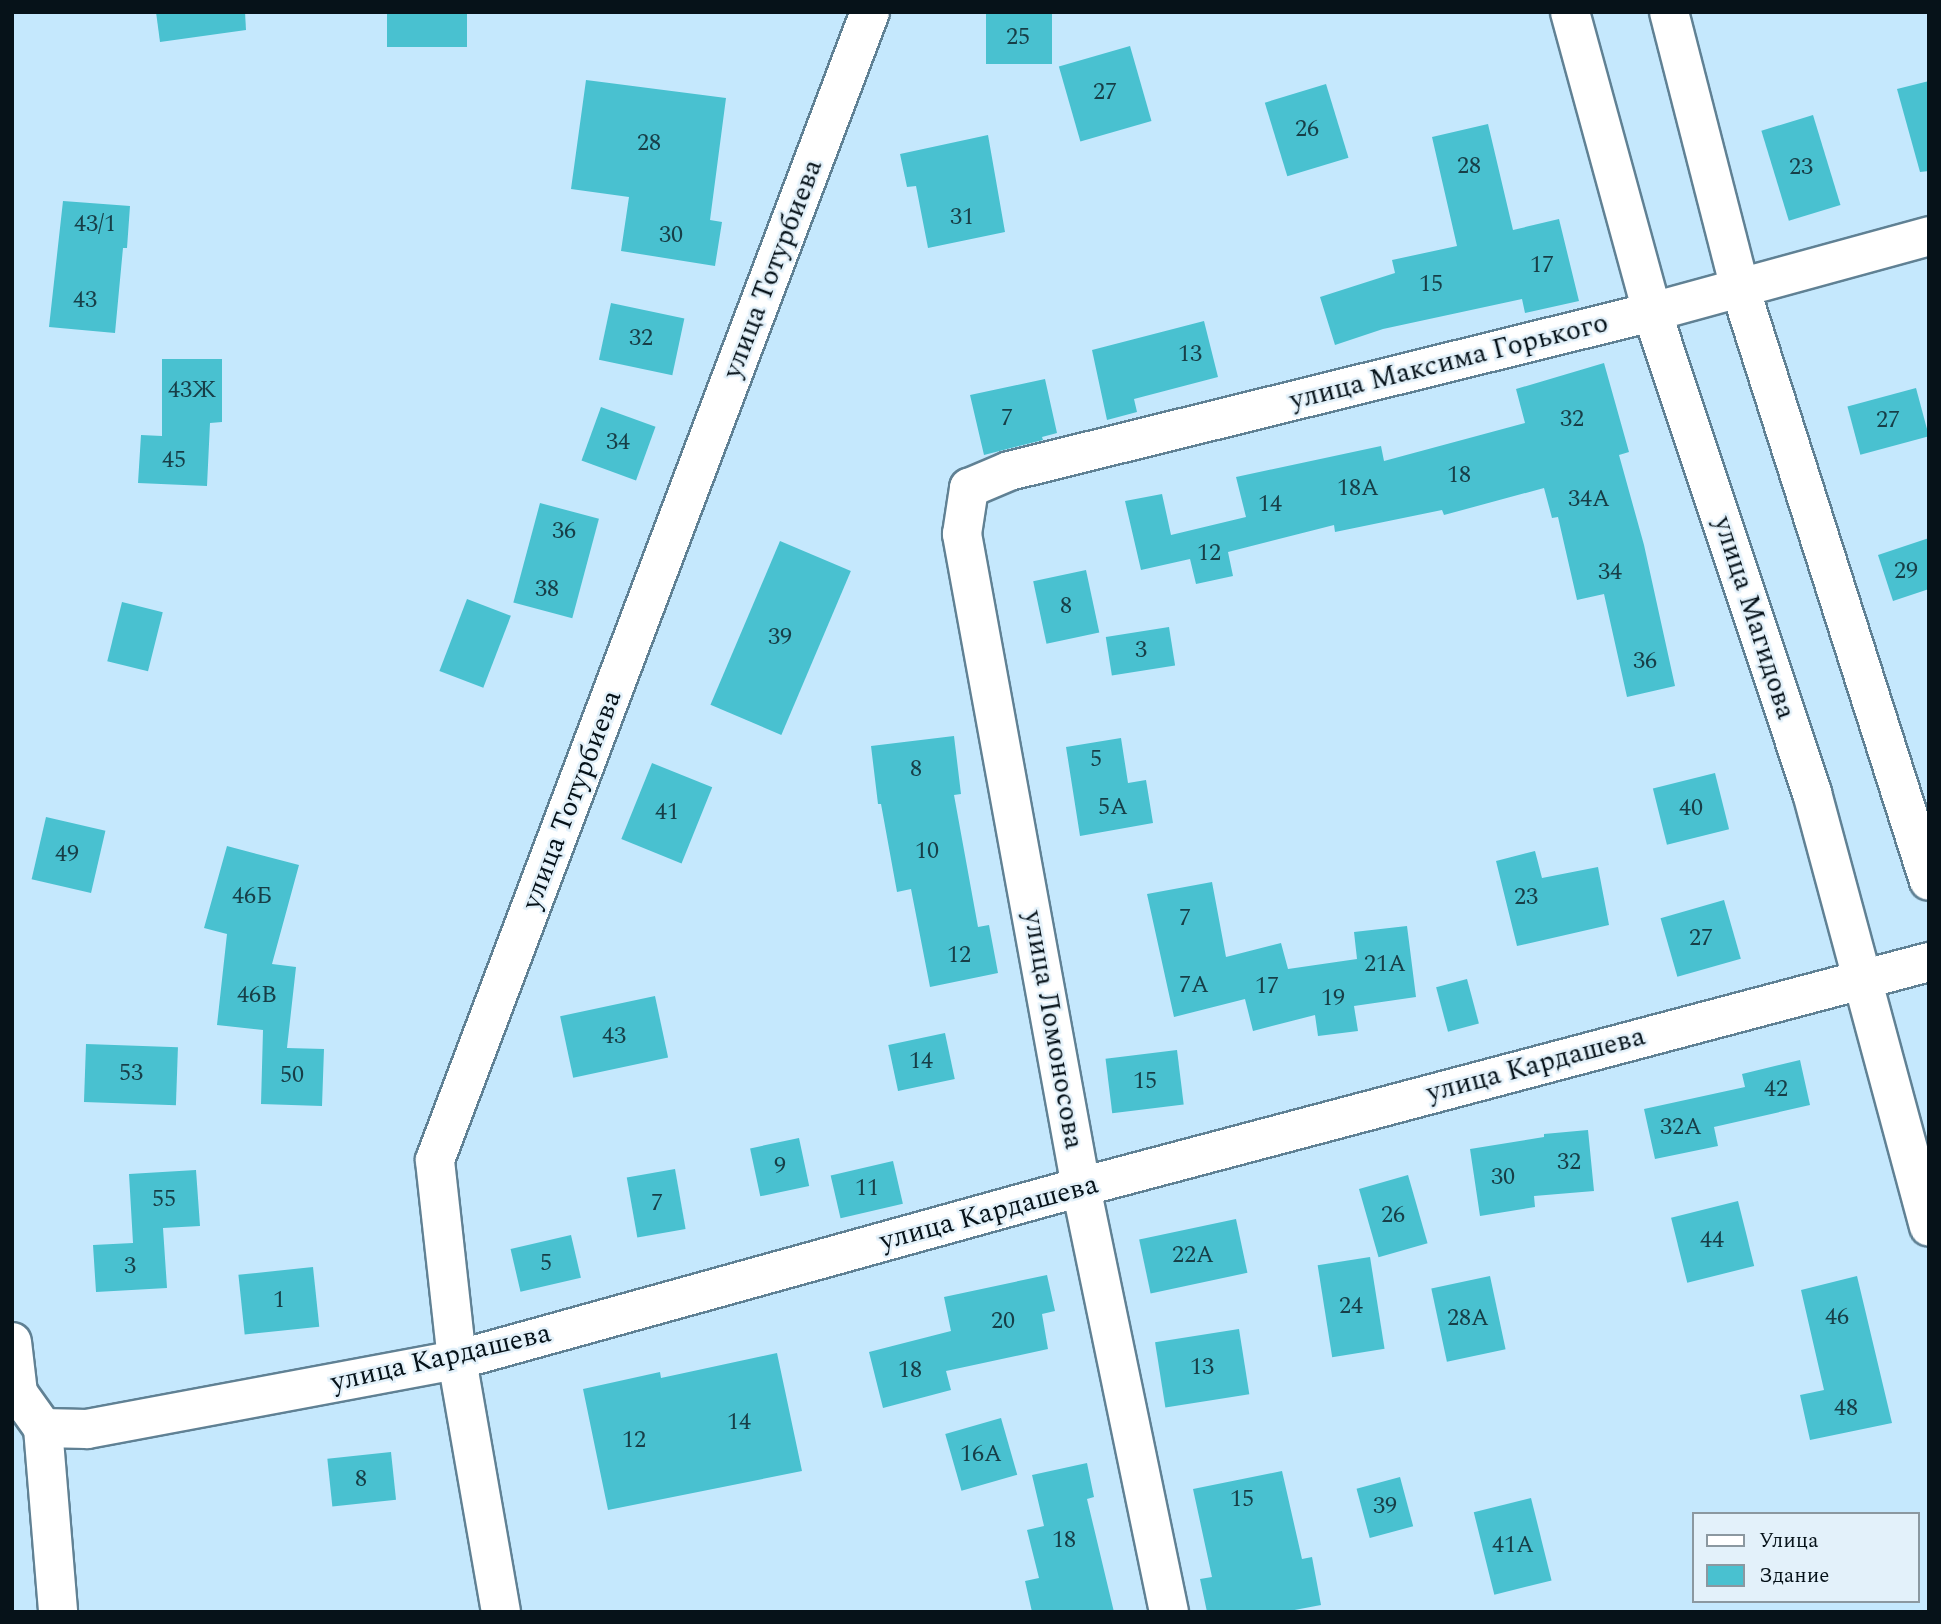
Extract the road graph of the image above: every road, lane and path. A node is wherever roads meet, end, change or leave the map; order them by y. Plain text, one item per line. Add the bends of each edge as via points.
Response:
1 (870, 12) edge
2 (1570, 12) edge
3 (1669, 12) edge
4 (1929, 236) edge
5 (1740, 288) junction
6 (1651, 312) junction
7 (969, 488) joint
8 (1929, 881) edge
9 (1929, 961) edge
10 (1862, 978) junction
11 (1081, 1187) junction
12 (1929, 1227) edge
13 (13, 1348) edge
14 (457, 1360) junction
15 (43, 1428) junction
16 (58, 1612) edge
17 (501, 1612) edge
18 (1168, 1612) edge

1 - 14 street, улица Тотурбиева via 435,1160
2 - 6 street, улица Магидова
3 - 5 street
4 - 5 street, улица Максима Горького
5 - 6 street, улица Максима Горького
5 - 8 street
6 - 7 street, улица Максима Горького via 1009,471
6 - 10 street, улица Магидова via 1812,793
7 - 11 street, улица Ломоносова via 962,534
9 - 10 street, улица Кардашева
10 - 11 street, улица Кардашева
10 - 12 street, улица Магидова
11 - 14 street, улица Кардашева
11 - 18 street, улица Ломоносова
13 - 15 street via 18,1393
14 - 15 street, улица Кардашева via 87,1429
14 - 17 street, улица Тотурбиева
15 - 16 street

